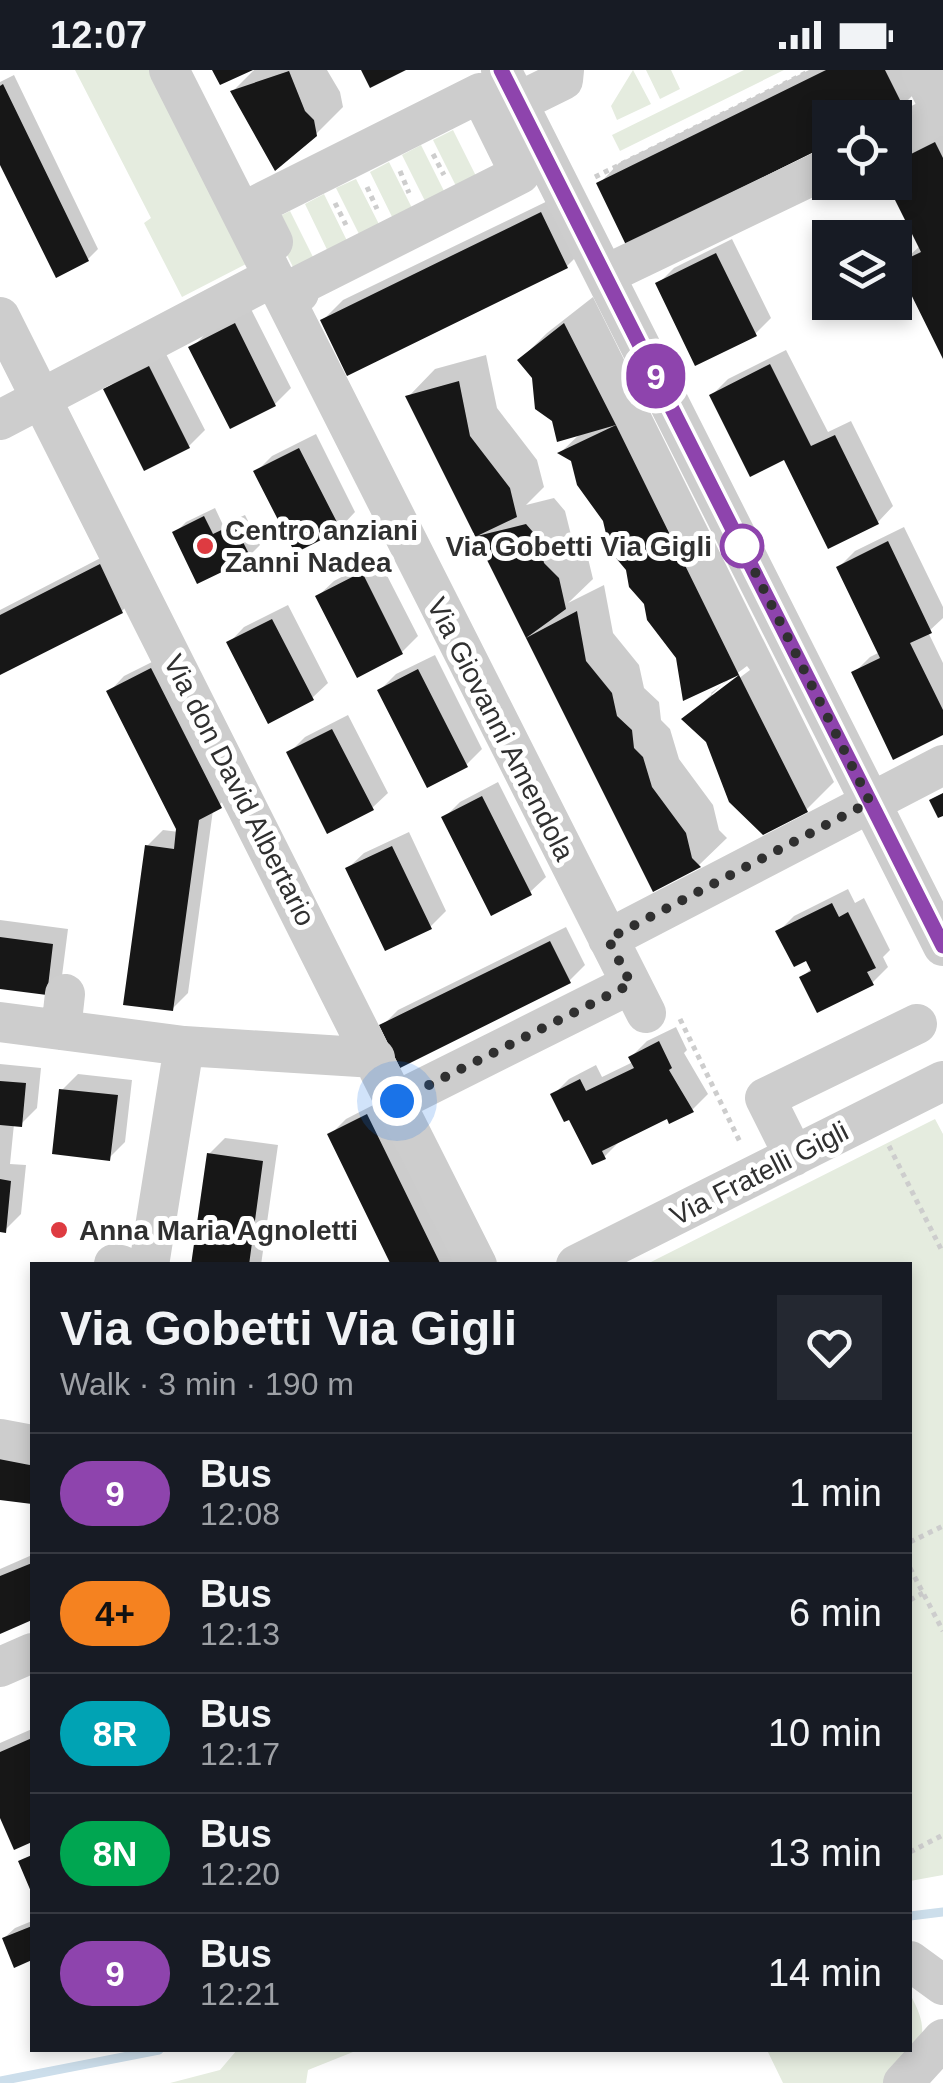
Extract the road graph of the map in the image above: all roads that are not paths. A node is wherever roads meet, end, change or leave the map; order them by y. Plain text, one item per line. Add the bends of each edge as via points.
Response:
1 (169, 70) edge
2 (564, 70) edge
3 (921, 70) edge
4 (503, 96) edge
5 (943, 114) edge
6 (912, 128) edge
7 (812, 176) edge
8 (605, 275) junction
9 (289, 286) junction
10 (0, 317) edge
11 (42, 399) junction
12 (0, 420) edge
13 (943, 765) edge
14 (870, 802) junction
15 (608, 939) junction
16 (943, 946) edge
17 (0, 1022) edge
18 (917, 1024) dead end
19 (184, 1046) junction
20 (375, 1058) junction
21 (943, 1081) edge
22 (397, 1101) junction
23 (794, 1156) junction
24 (149, 1262) edge
25 (476, 1262) edge
26 (582, 1262) edge
27 (0, 1439) edge
28 (30, 1444) edge
29 (30, 1654) edge
30 (0, 1667) edge
31 (912, 1963) edge
32 (943, 1986) edge
33 (943, 2040) edge
34 (903, 2083) edge

1 - 9 street, Via Giovanni Amendola
2 - 4 street via 563,80
3 - 5 street
4 - 8 street
4 - 9 street via 520,174
4 - 9 street via 480,93 255,206
5 - 6 street
7 - 8 street
8 - 14 street
9 - 11 street
9 - 15 street, Via Giovanni Amendola
10 - 11 street, Via don David Albertario
11 - 12 street
11 - 20 street, Via don David Albertario
13 - 14 street
14 - 15 street
14 - 16 street
15 - 22 street, Via Giovanni Amendola via 638,998
17 - 19 street via 63,1012
18 - 23 street via 765,1098
19 - 20 street
19 - 24 street
20 - 22 street, Via don David Albertario
21 - 23 street, Via Fratelli Gigli via 881,1129
22 - 25 street, Via don David Albertario
23 - 26 street, Via Fratelli Gigli
27 - 28 street
29 - 30 street
31 - 32 street
33 - 34 street

